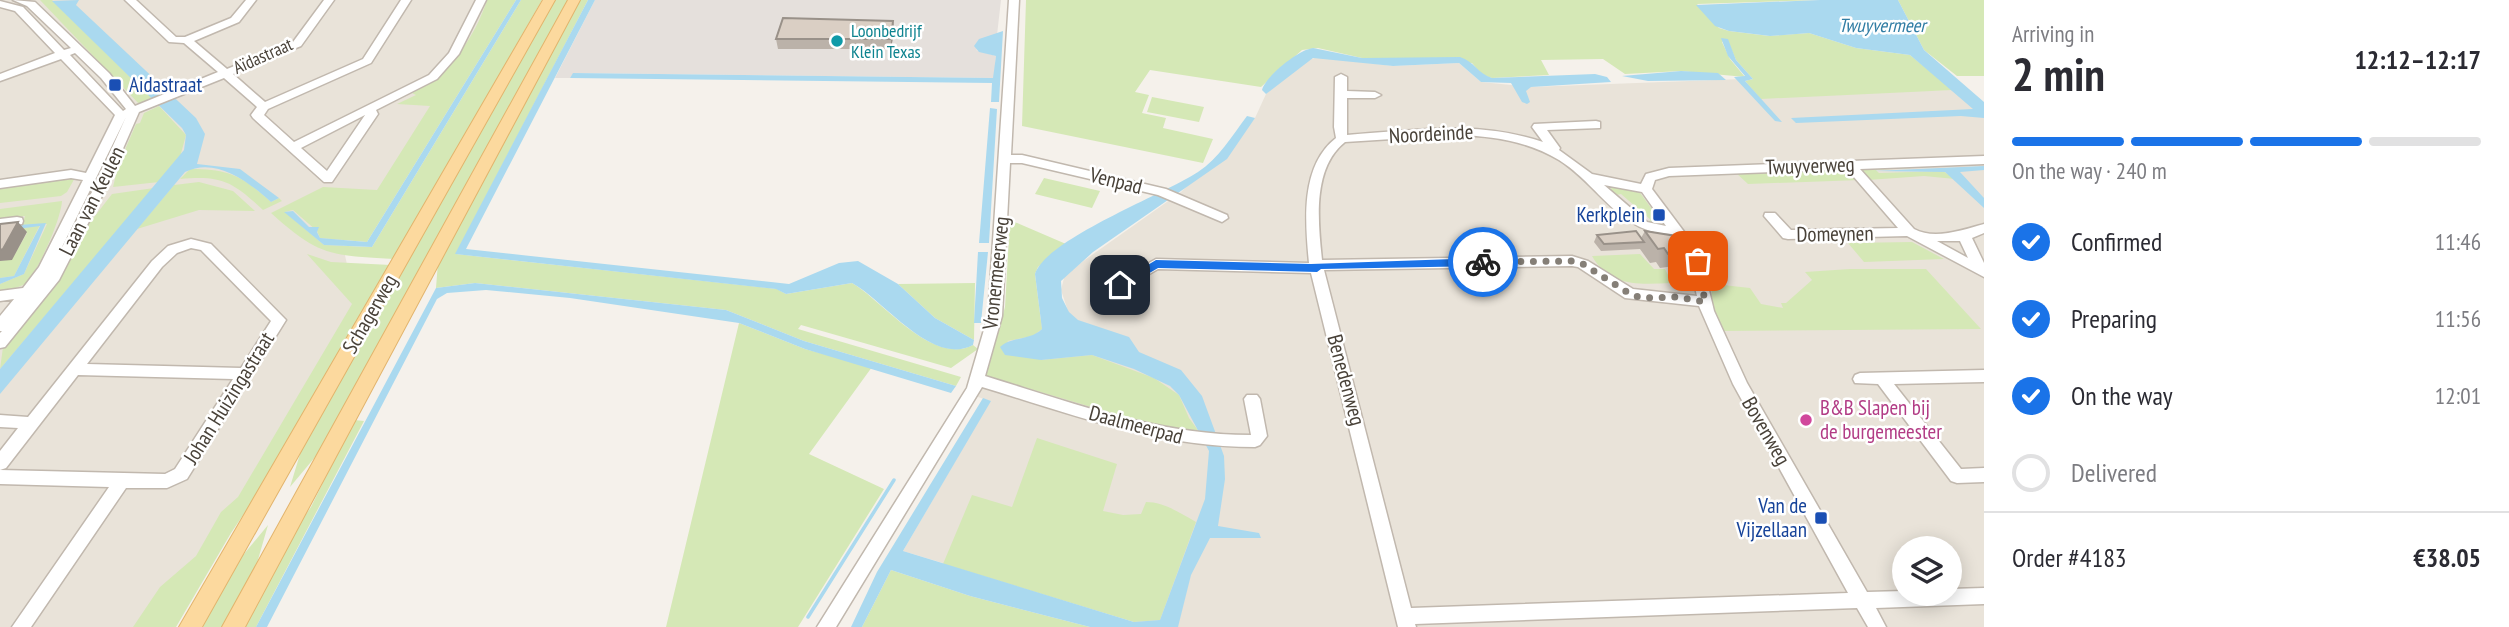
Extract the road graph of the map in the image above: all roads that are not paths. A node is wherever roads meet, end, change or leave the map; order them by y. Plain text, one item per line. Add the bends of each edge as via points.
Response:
1 (130, 0) edge
2 (251, 0) edge
3 (329, 0) edge
4 (406, 0) edge
5 (481, 0) edge
6 (549, 0) edge
7 (574, 0) edge
8 (1014, 0) edge
9 (11, 2) edge
10 (187, 40) junction
11 (69, 51) junction
12 (222, 73) junction
13 (1341, 77) dead end
14 (0, 78) edge
15 (1344, 94) junction
16 (1375, 95) dead end
17 (264, 107) junction
18 (370, 110) junction
19 (127, 113) junction
20 (1596, 125) dead end
21 (1342, 139) junction
22 (293, 147) junction
23 (1562, 157) junction
24 (1005, 159) junction
25 (1984, 160) edge
26 (1850, 165) junction
27 (86, 177) dead end
28 (1591, 178) junction
29 (0, 184) edge
30 (1646, 189) junction
31 (1770, 216) dead end
32 (1222, 218) dead end
33 (17, 221) edge
34 (0, 223) edge
35 (1984, 228) edge
36 (1676, 230) junction
37 (1915, 235) junction
38 (1964, 236) junction
39 (1316, 266) junction
40 (1982, 270) edge
41 (1120, 285) dead end
42 (38, 290) junction
43 (0, 296) edge
44 (1705, 302) junction
45 (0, 326) edge
46 (0, 342) edge
47 (76, 369) junction
48 (246, 374) junction
49 (1984, 376) edge
50 (1860, 379) dead end
51 (1882, 379) junction
52 (978, 380) junction
53 (1252, 399) dead end
54 (0, 421) edge
55 (32, 423) junction
56 (0, 463) edge
57 (1984, 475) edge
58 (0, 477) edge
59 (122, 481) junction
60 (1984, 596) edge
61 (1864, 601) junction
62 (1405, 622) edge
63 (21, 627) edge
64 (190, 627) edge
65 (233, 627) edge
66 (826, 627) edge
67 (1877, 627) edge

1 - 10 street via 173,40
2 - 10 street via 235,20
3 - 12 street, Aïdastraat via 297,44
4 - 17 street via 367,61
5 - 18 street via 454,54 438,73
6 - 64 main road, Schagerweg
7 - 65 main road, Schagerweg
8 - 24 street, Vronermeerweg
9 - 11 street, Laan van Keulen
10 - 12 street
11 - 14 street
11 - 19 street, Laan van Keulen
12 - 17 street
12 - 19 street, Aïdastraat
13 - 15 street
15 - 16 street, Noordeinde
15 - 21 street via 1338,133
17 - 22 street via 257,115
18 - 22 street
18 - 22 street via 372,114 328,179
19 - 42 street, Laan van Keulen
20 - 23 street, Noordeinde via 1538,127
21 - 23 street, Noordeinde via 1493,132 1522,138
21 - 39 street, Benedenweg via 1324,160 1315,191 1312,233
23 - 28 street, Noordeinde
24 - 32 street, Venpad via 1033,161 1168,195
24 - 52 street, Vronermeerweg via 995,316
25 - 26 street, Twuyverweg
26 - 30 street, Twuyverweg via 1669,172 1650,177
26 - 37 street
27 - 29 street via 71,174
28 - 30 street
28 - 36 street via 1642,225
30 - 36 street
31 - 37 street, Domeynen via 1788,235
33 - 34 street
35 - 38 street
36 - 44 street, Bovenweg via 1698,261
37 - 38 street, Domeynen
37 - 40 street
38 - 40 street
39 - 41 street via 1156,264
39 - 44 street via 1572,261 1642,298
39 - 62 street, Benedenweg
42 - 43 street
42 - 45 street, Laan van Keulen
42 - 46 street, Laan van Keulen
44 - 61 street, Bovenweg via 1740,384
47 - 48 street
47 - 48 street, Johan Huizingastraat via 162,258 179,246 194,243 206,247 279,320
47 - 55 street, Johan Huizingastraat
48 - 59 street, Johan Huizingastraat via 181,474 167,481
49 - 51 street
50 - 51 street
51 - 57 street via 1957,476
52 - 53 street, Daalmeerpad via 1174,437 1221,443 1255,441 1259,436
52 - 66 street, Vronermeerweg
54 - 55 street
55 - 56 street, Johan Huizingastraat
58 - 59 street, Johan Huizingastraat
59 - 63 street
60 - 61 street
61 - 62 street
61 - 67 street, Bovenweg

